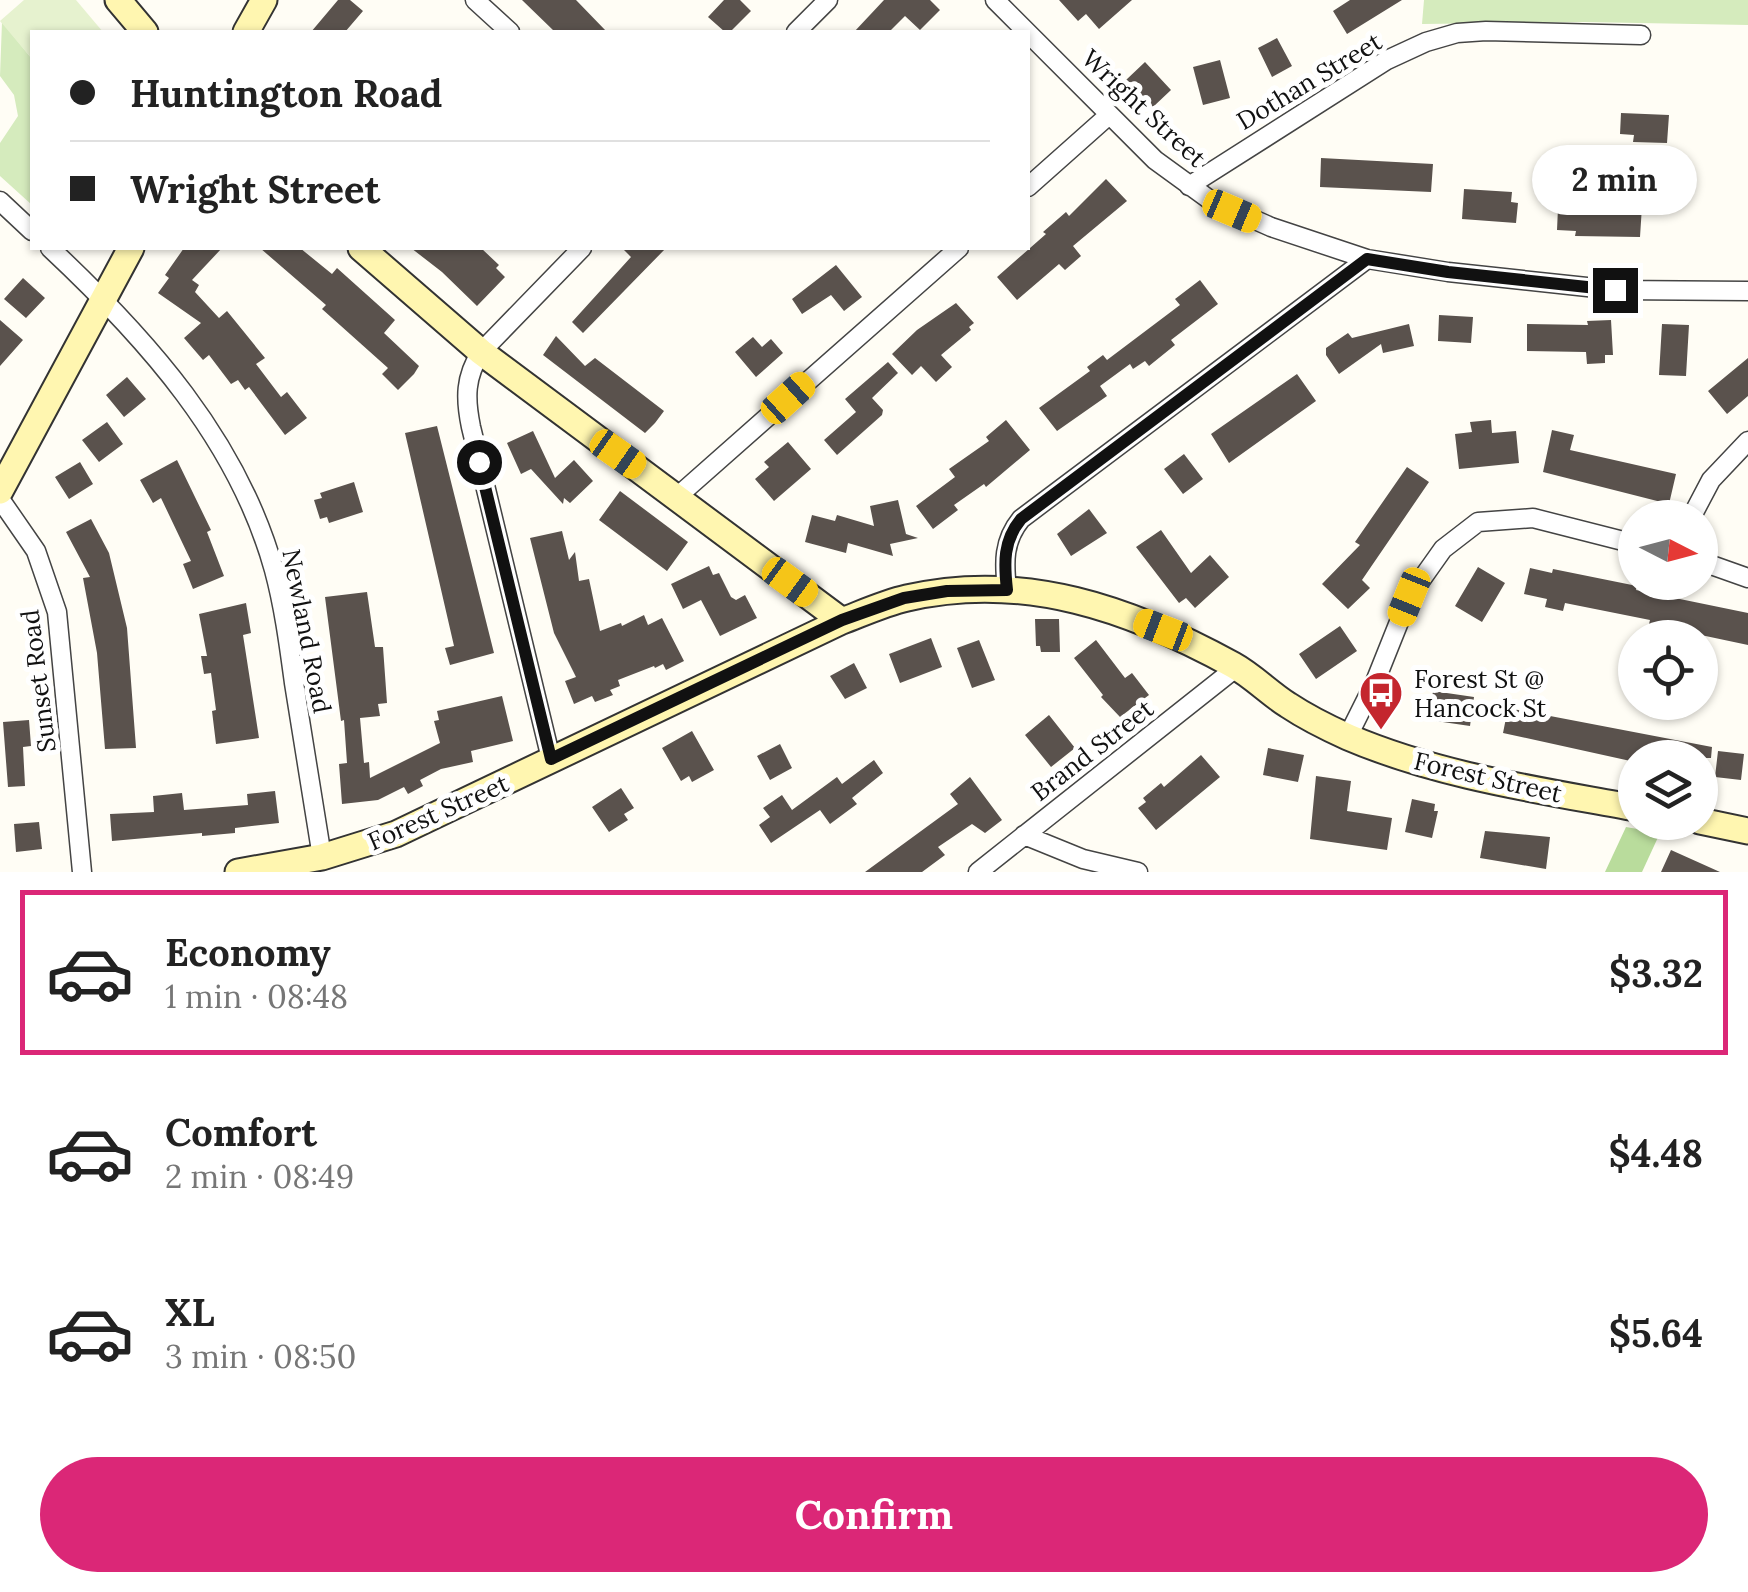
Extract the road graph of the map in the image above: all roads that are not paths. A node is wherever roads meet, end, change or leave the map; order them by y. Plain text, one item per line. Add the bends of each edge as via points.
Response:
1 (118, 0) edge
2 (264, 0) edge
3 (474, 0) edge
4 (828, 0) edge
5 (996, 0) edge
6 (143, 30) edge
7 (247, 30) edge
8 (508, 30) edge
9 (798, 30) edge
10 (1025, 30) edge
11 (1030, 35) edge
12 (1642, 35) dead end
13 (1109, 116) junction
14 (1030, 185) edge
15 (1189, 186) junction
16 (0, 201) edge
17 (30, 230) edge
18 (52, 250) edge
19 (130, 250) edge
20 (363, 250) edge
21 (580, 250) edge
22 (957, 250) edge
23 (1367, 259) junction
24 (1748, 291) edge
25 (104, 298) junction
26 (480, 352) junction
27 (1748, 440) edge
28 (0, 491) edge
29 (678, 496) junction
30 (0, 499) edge
31 (1700, 500) edge
32 (1618, 540) edge
33 (1718, 567) edge
34 (1748, 578) edge
35 (1007, 590) junction
36 (842, 620) junction
37 (1236, 667) junction
38 (1348, 736) junction
39 (551, 759) junction
40 (1618, 805) edge
41 (1718, 825) edge
42 (1748, 831) edge
43 (1024, 835) junction
44 (322, 857) junction
45 (82, 872) edge
46 (238, 872) edge
47 (978, 872) edge
48 (1138, 872) edge

1 - 6 main road
2 - 7 main road
3 - 8 street
4 - 9 street
5 - 10 street, Wright Street
11 - 13 street, Wright Street
12 - 15 street, Dothan Street via 1486,31 1426,42
13 - 14 street
13 - 15 street, Wright Street
15 - 23 street, Wright Street via 1232,211
16 - 17 street
18 - 25 street, Newland Road
19 - 25 main road
20 - 26 main road
21 - 26 street
22 - 29 street
23 - 24 street, Wright Street via 1615,290
23 - 35 street via 1021,519 1005,549
25 - 28 main road
25 - 44 street, Newland Road via 216,436 250,505 274,570
26 - 29 main road
26 - 39 street via 470,369 467,409
27 - 31 street
29 - 36 main road
30 - 45 street, Sunset Road via 36,551 58,612
32 - 38 street via 1533,518 1478,522 1443,549 1409,597
33 - 34 street
35 - 36 main road, Forest Street via 904,598
35 - 37 main road, Forest Street via 1086,601
36 - 39 main road, Forest Street
37 - 38 main road, Forest Street via 1288,706
37 - 43 street, Brand Street
38 - 40 main road, Forest Street via 1418,762
39 - 44 main road, Forest Street via 396,834
41 - 42 main road
43 - 47 street, Brand Street
43 - 48 street
44 - 46 main road, Forest Street

